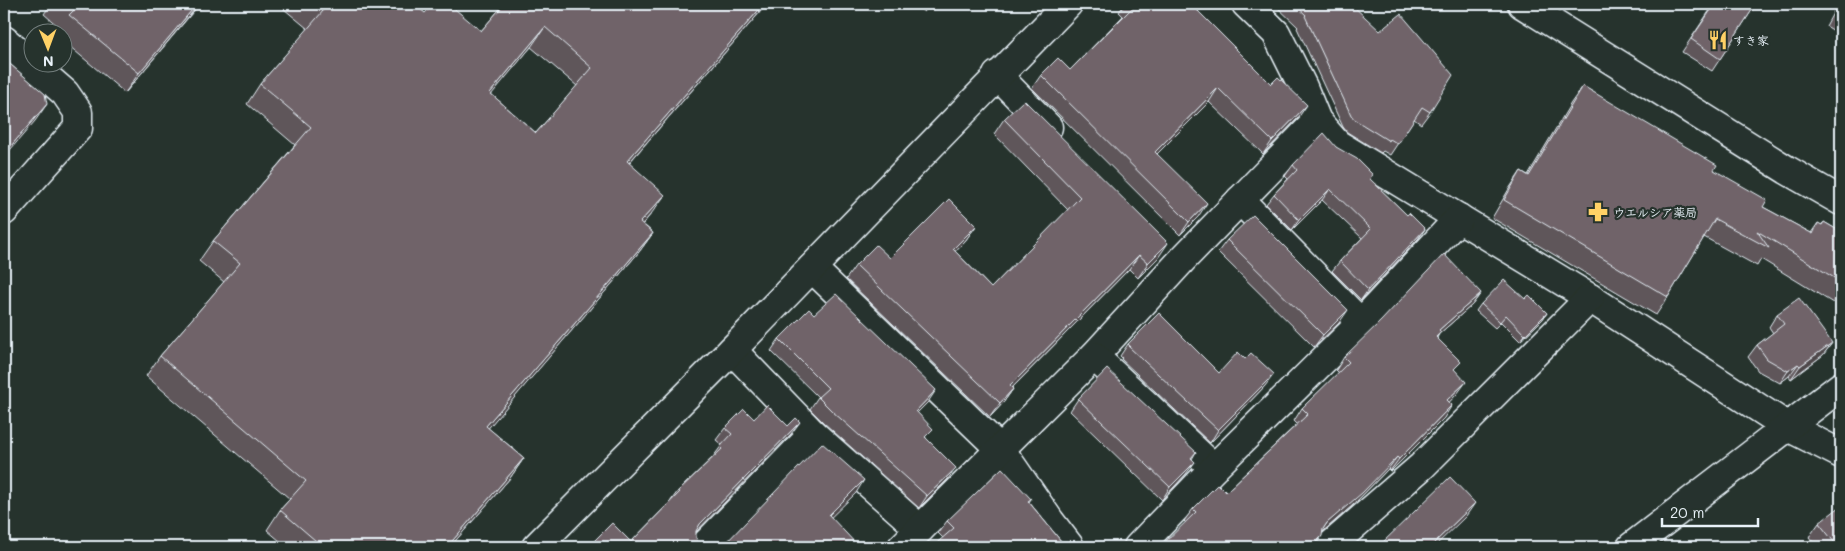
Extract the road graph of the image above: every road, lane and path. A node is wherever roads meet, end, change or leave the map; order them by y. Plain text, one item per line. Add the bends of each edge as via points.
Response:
1 (1068, 4) edge
2 (1246, 4) edge
3 (1522, 4) edge
4 (4, 40) edge
5 (997, 75) junction
6 (1317, 121) junction
7 (1066, 144) edge
8 (1240, 200) junction
9 (1841, 201) edge
10 (4, 211) edge
11 (1459, 218) junction
12 (1162, 240) edge
13 (1182, 260) junction
14 (812, 268) junction
15 (1590, 298) junction
16 (1361, 323) junction
17 (732, 350) junction
18 (1094, 356) junction
19 (1841, 386) edge
20 (1788, 426) junction
21 (813, 434) junction
22 (1001, 450) junction
23 (1841, 454) edge
24 (1214, 468) junction
25 (911, 538) edge
26 (536, 547) edge
27 (703, 547) edge
28 (1070, 547) edge
29 (1138, 547) edge
30 (1329, 547) edge
31 (1632, 547) edge

1 - 5 street
2 - 6 street via 1276,33
3 - 9 street
4 - 10 street via 65,93 78,112 78,128
5 - 7 street
5 - 14 street
6 - 8 street
6 - 11 street via 1337,144
8 - 13 street
8 - 16 street
11 - 15 street
11 - 16 street
12 - 13 street
13 - 18 street
14 - 17 street
14 - 22 street
15 - 20 street
15 - 30 street via 1422,466
16 - 24 street
17 - 21 street
17 - 26 street
18 - 22 street
18 - 24 street
19 - 20 street
20 - 23 street
20 - 31 street
21 - 25 street
21 - 27 street
22 - 25 street
22 - 28 street
24 - 29 street

